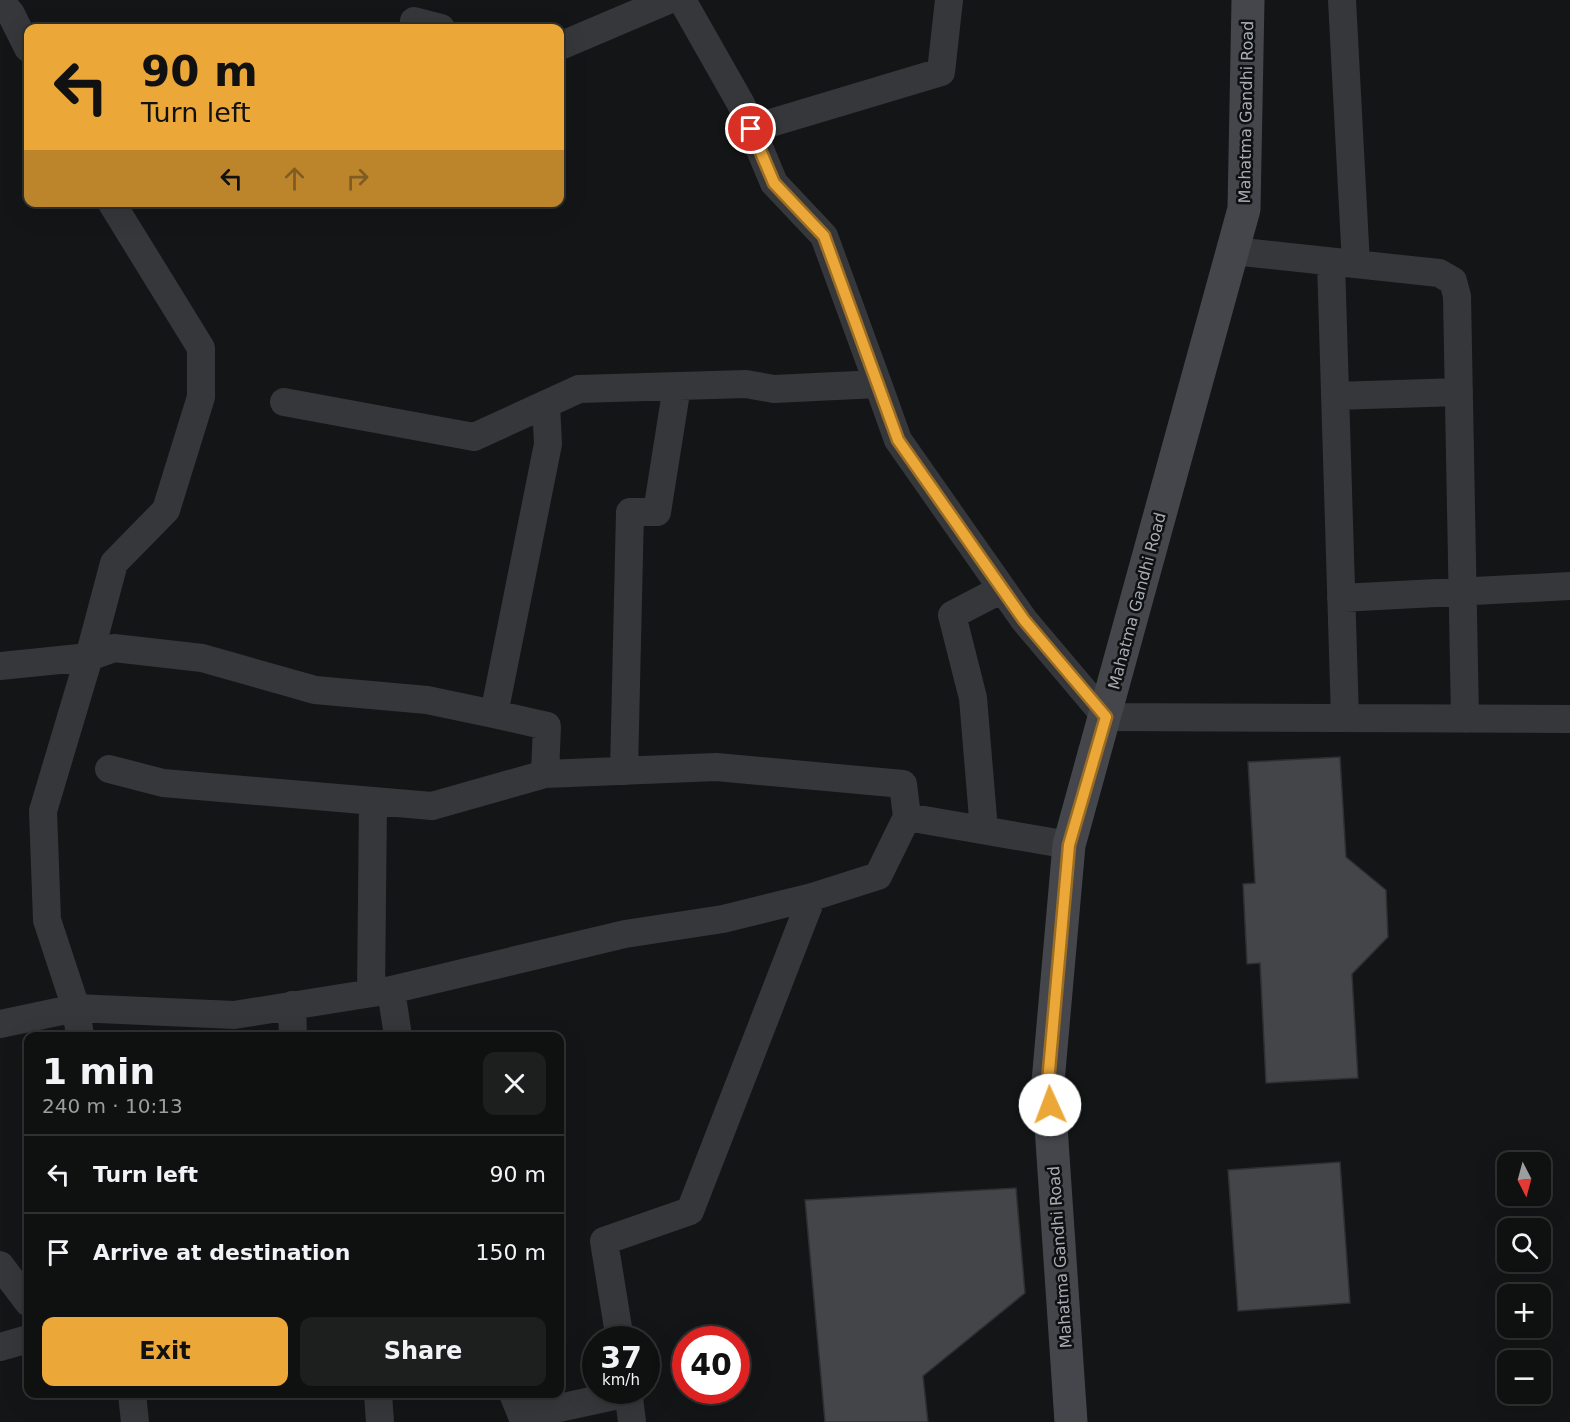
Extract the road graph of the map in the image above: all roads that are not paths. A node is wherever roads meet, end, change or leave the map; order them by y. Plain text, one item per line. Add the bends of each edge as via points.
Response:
1 (0, 0) edge
2 (668, 0) edge
3 (682, 0) edge
4 (949, 0) edge
5 (1248, 0) edge
6 (1342, 0) edge
7 (24, 40) edge
8 (564, 44) edge
9 (751, 129) junction
10 (114, 207) edge
11 (1233, 251) junction
12 (1343, 263) junction
13 (878, 384) junction
14 (677, 386) junction
15 (1459, 392) junction
16 (1335, 396) junction
17 (284, 402) dead end
18 (546, 404) junction
19 (1570, 586) edge
20 (1002, 589) junction
21 (1463, 592) junction
22 (1341, 598) junction
23 (89, 657) junction
24 (0, 666) edge
25 (494, 714) junction
26 (1106, 717) junction
27 (1345, 718) junction
28 (1465, 719) junction
29 (1570, 719) edge
30 (109, 769) dead end
31 (624, 771) junction
32 (545, 774) junction
33 (373, 801) junction
34 (907, 817) junction
35 (984, 830) junction
36 (1069, 845) junction
37 (812, 897) junction
38 (381, 991) junction
39 (292, 1005) junction
40 (76, 1008) junction
41 (0, 1024) edge
42 (79, 1032) edge
43 (293, 1032) edge
44 (396, 1032) edge
45 (0, 1265) edge
46 (24, 1297) edge
47 (618, 1326) edge
48 (24, 1340) edge
49 (0, 1347) edge
50 (378, 1398) edge
51 (515, 1398) edge
52 (582, 1402) edge
53 (630, 1404) edge
54 (380, 1422) edge
55 (632, 1422) edge
56 (1071, 1422) edge

1 - 7 street
2 - 8 street
3 - 9 street
4 - 9 street via 941,72
5 - 11 street, Mahatma Gandhi Road via 1244,209
6 - 12 street
9 - 13 street via 774,183 824,236
10 - 23 street via 201,348 201,397 166,510 114,563
11 - 12 street
11 - 26 street, Mahatma Gandhi Road
12 - 15 street via 1439,273 1453,281 1457,296
12 - 16 street
13 - 14 street via 774,389 746,384
13 - 20 street via 898,440
14 - 18 street via 579,389
14 - 31 street via 657,512 630,512
15 - 16 street
15 - 21 street
16 - 22 street
17 - 18 street via 474,437
18 - 25 street via 548,444
19 - 21 street
20 - 26 street
20 - 35 street via 952,615 973,698
21 - 22 street
21 - 28 street
22 - 27 street
23 - 24 street
23 - 25 street via 114,648 202,658 315,690 427,700
23 - 40 street via 43,811 47,920
25 - 32 street via 547,726
26 - 27 street
26 - 36 street, Mahatma Gandhi Road
27 - 28 street
28 - 29 street
30 - 33 street via 163,783
31 - 32 street
31 - 34 street via 716,767 903,784
32 - 33 street via 432,806
33 - 38 street
34 - 35 street
34 - 37 street via 878,876
35 - 36 street
36 - 56 street, Mahatma Gandhi Road via 1048,1082
37 - 38 street via 723,919 625,934
37 - 47 street via 690,1211 604,1241
38 - 39 street
38 - 44 street
39 - 40 street via 234,1015
39 - 43 street
40 - 41 street
40 - 42 street
45 - 46 street
48 - 49 street
50 - 54 street
51 - 52 street via 522,1416
53 - 55 street

